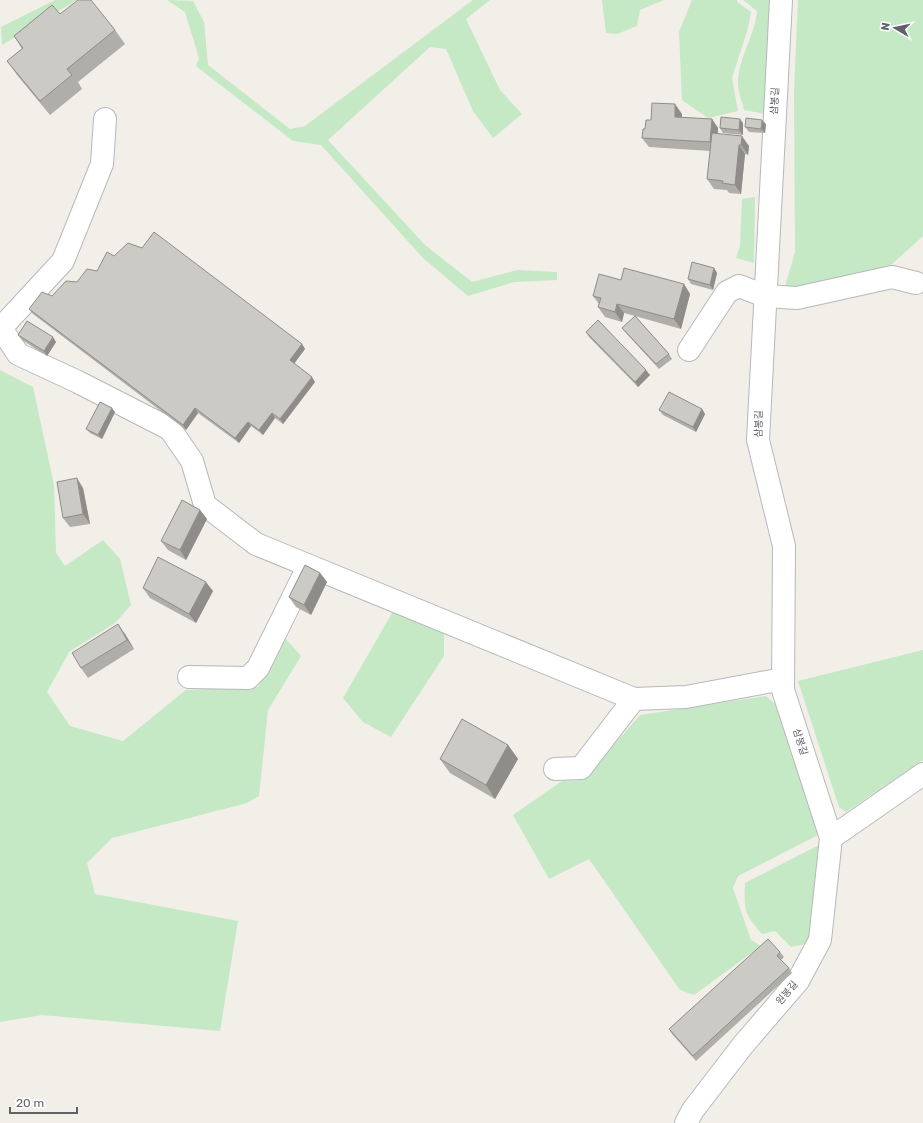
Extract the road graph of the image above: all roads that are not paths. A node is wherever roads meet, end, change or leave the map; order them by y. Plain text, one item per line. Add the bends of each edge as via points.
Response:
1 (781, 0) edge
2 (106, 119) dead end
3 (916, 283) dead end
4 (765, 296) junction
5 (688, 350) dead end
6 (308, 565) junction
7 (189, 677) dead end
8 (783, 679) junction
9 (634, 699) junction
10 (555, 769) dead end
11 (923, 774) edge
12 (831, 838) junction
13 (686, 1123) edge

1 - 4 street, 삼봉길
2 - 6 street via 102,164 63,260 1,328 18,354 170,429 192,461 205,505 256,544
3 - 4 street via 892,277 797,298
4 - 5 street via 739,286 727,292
4 - 8 street, 삼봉길 via 758,440 784,546
6 - 7 street via 258,668 248,678
6 - 9 street
8 - 9 street via 686,697
8 - 12 street, 삼봉길 via 783,690
9 - 10 street via 581,768
11 - 12 street
12 - 13 street, 원봉길 via 820,940 798,981 743,1045 693,1110

